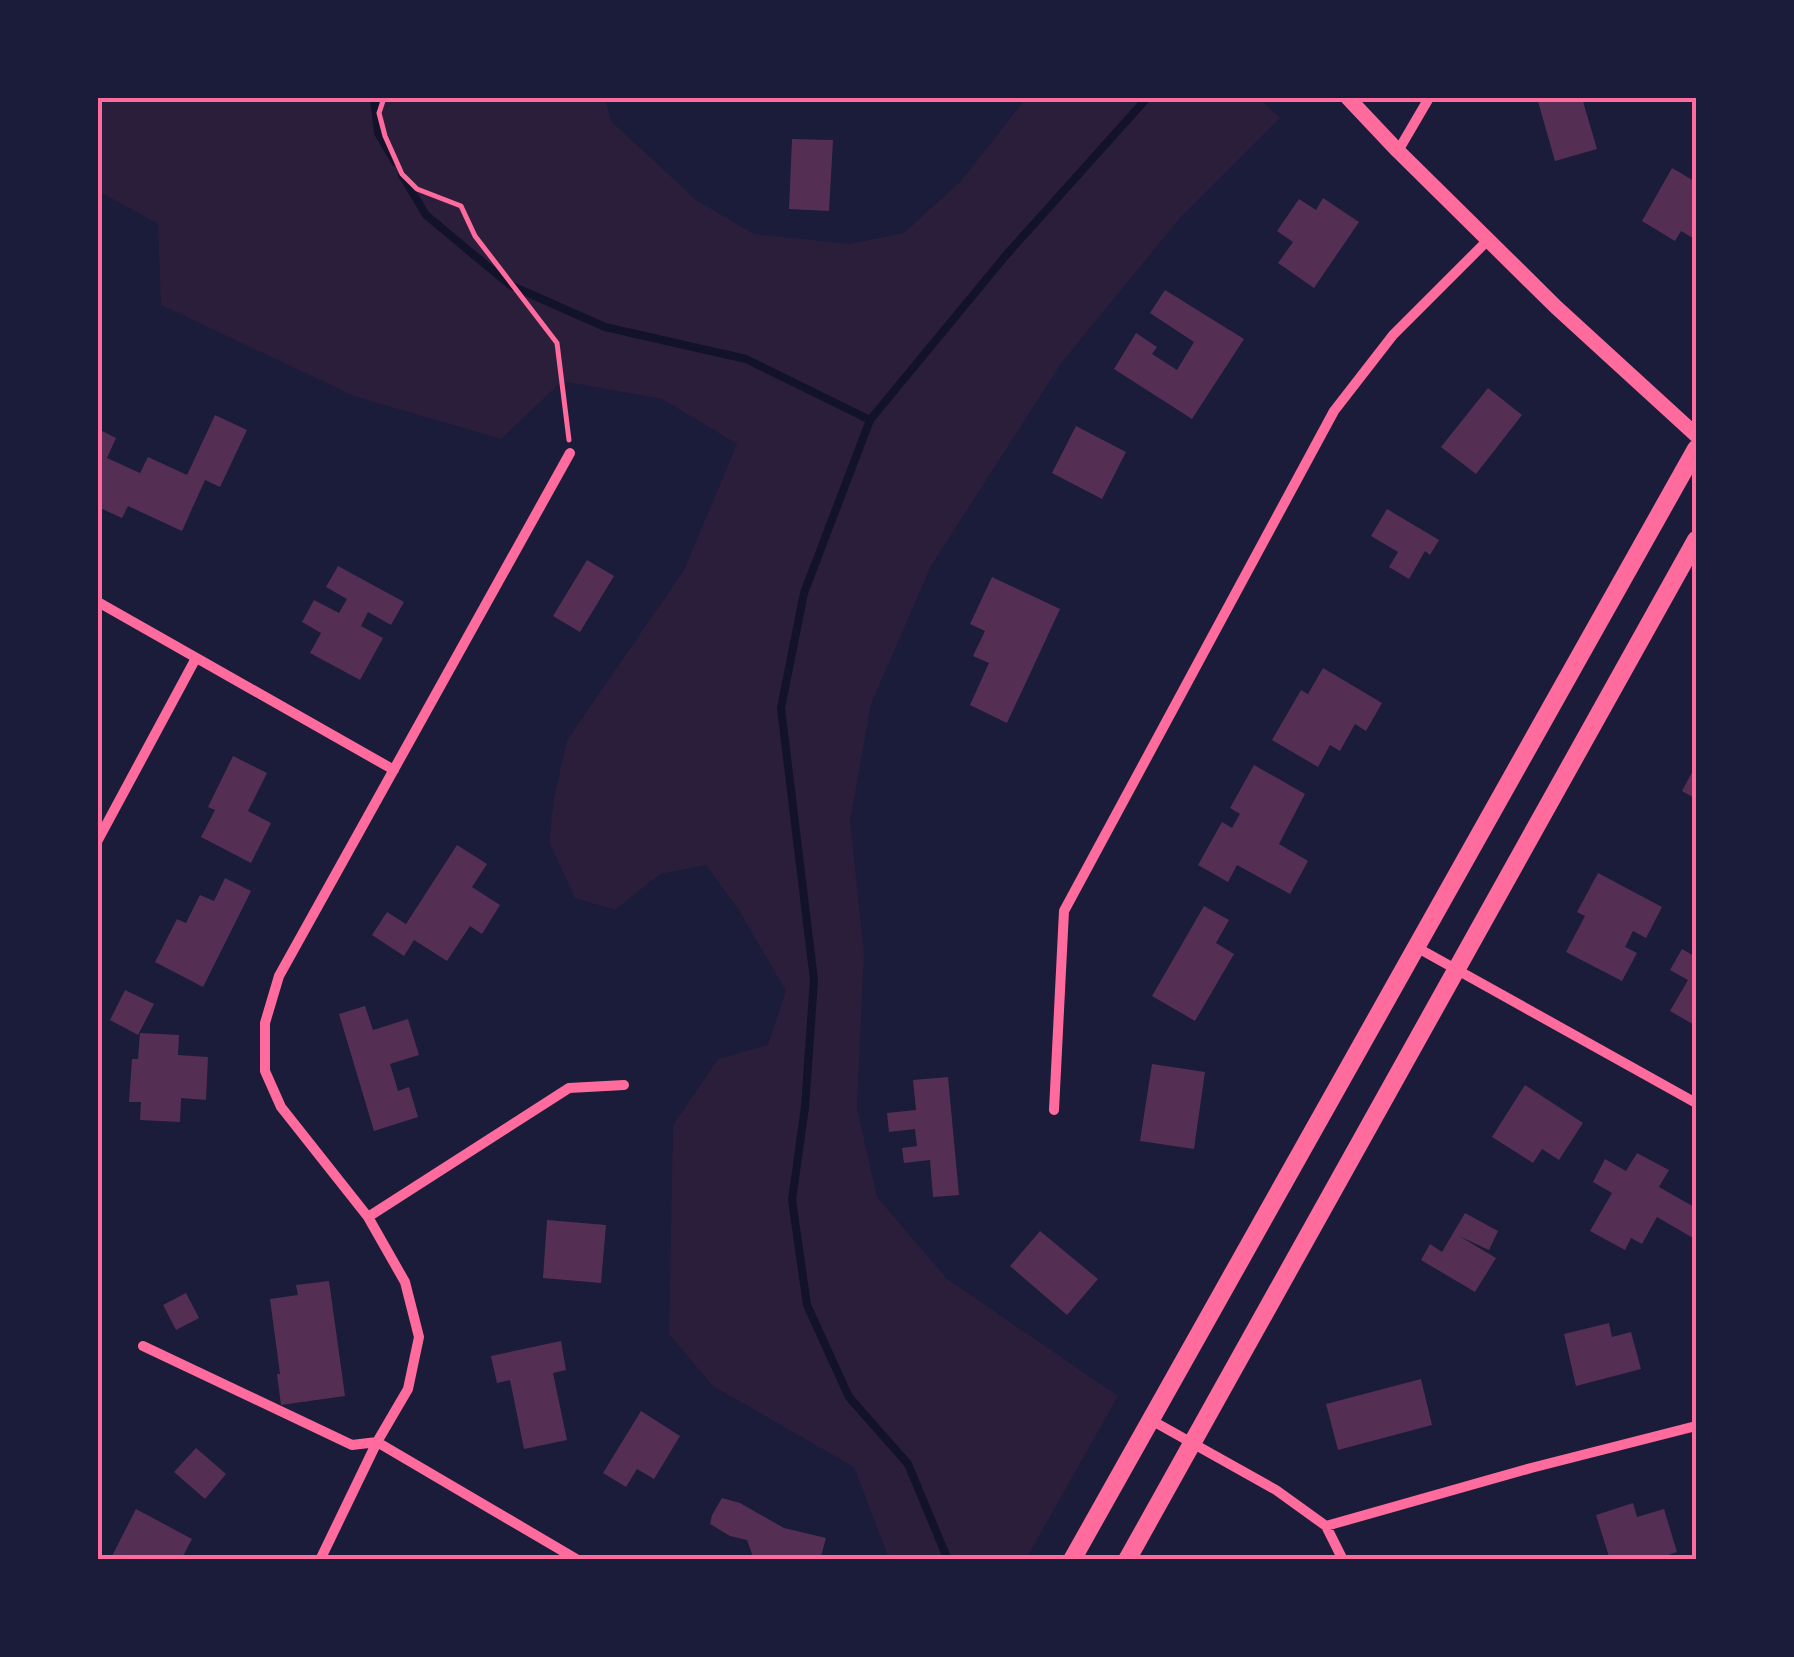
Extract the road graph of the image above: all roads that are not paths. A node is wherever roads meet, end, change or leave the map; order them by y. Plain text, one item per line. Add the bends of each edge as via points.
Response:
1 (1348, 98) edge
2 (1430, 98) edge
3 (1398, 151) junction
4 (1489, 239) junction
5 (1696, 435) edge
6 (1696, 449) edge
7 (570, 452) road end
8 (1696, 540) edge
9 (98, 602) edge
10 (196, 658) junction
11 (394, 770) junction
12 (98, 840) edge
13 (1416, 948) junction
14 (1457, 969) junction
15 (624, 1085) dead end
16 (1696, 1103) edge
17 (1054, 1110) dead end
18 (368, 1218) junction
19 (142, 1346) dead end
20 (1150, 1420) junction
21 (1696, 1426) edge
22 (377, 1442) junction
23 (1192, 1442) junction
24 (1326, 1526) junction
25 (320, 1560) edge
26 (578, 1560) edge
27 (1072, 1560) edge
28 (1127, 1560) edge
29 (1343, 1560) edge

1 - 3 street
2 - 3 street
3 - 4 street
4 - 5 street
4 - 17 street via 1393,334 1334,411 1064,911
6 - 13 main road
7 - 11 street
8 - 14 main road
9 - 10 street
10 - 11 street
10 - 12 street
11 - 18 street via 279,976 265,1023 266,1071 281,1107
13 - 14 street
13 - 20 main road
14 - 16 street
14 - 23 main road
15 - 18 street via 570,1088
18 - 22 street via 406,1282 419,1337 408,1389
19 - 22 street via 352,1445
20 - 23 street
20 - 27 main road
21 - 24 street
22 - 25 street
22 - 26 street
23 - 24 street
23 - 28 main road
24 - 29 street

